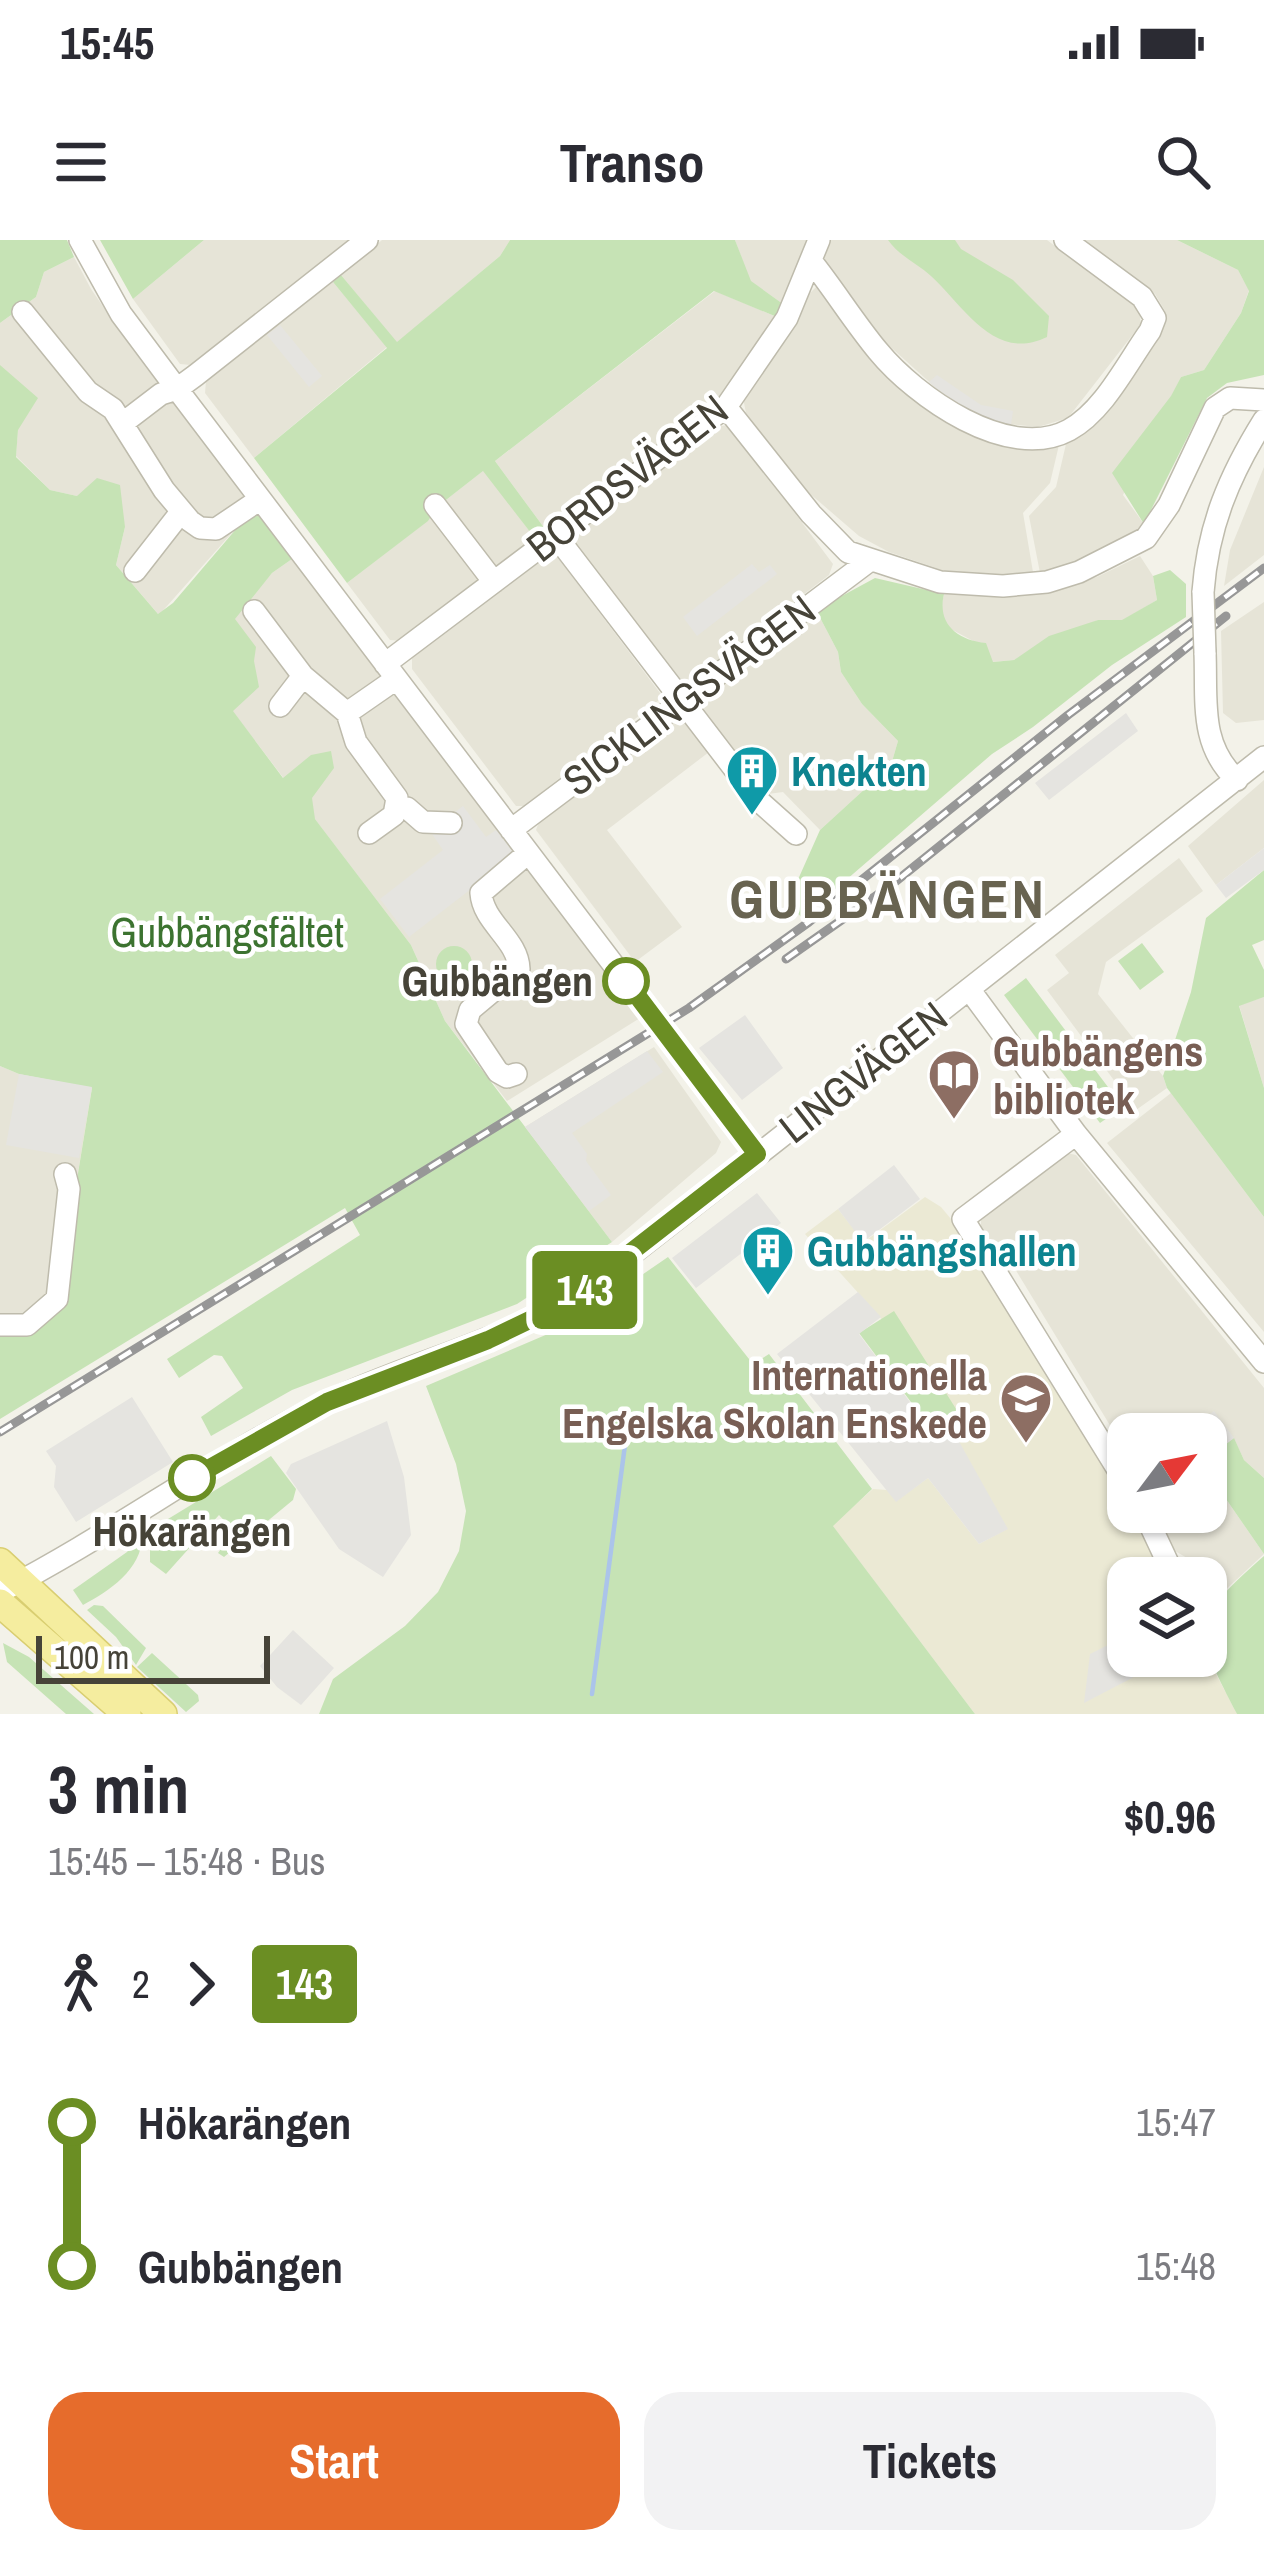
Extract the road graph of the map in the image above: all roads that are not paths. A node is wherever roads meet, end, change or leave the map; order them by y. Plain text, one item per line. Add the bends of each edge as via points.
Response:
1 (80, 240) edge
2 (368, 240) edge
3 (819, 240) edge
4 (1065, 240) edge
5 (812, 262) junction
6 (23, 312) dead end
7 (176, 389) junction
8 (1264, 400) edge
9 (726, 406) junction
10 (1264, 420) edge
11 (123, 423) junction
12 (259, 500) junction
13 (435, 505) dead end
14 (181, 512) junction
15 (556, 536) junction
16 (868, 562) junction
17 (134, 571) dead end
18 (494, 582) junction
19 (254, 611) dead end
20 (391, 671) junction
21 (303, 676) junction
22 (682, 701) junction
23 (280, 706) dead end
24 (347, 713) junction
25 (1264, 757) edge
26 (1237, 780) junction
27 (397, 806) junction
28 (452, 823) dead end
29 (511, 830) junction
30 (370, 833) dead end
31 (796, 834) dead end
32 (528, 853) junction
33 (969, 989) junction
34 (516, 1074) dead end
35 (1076, 1134) junction
36 (757, 1154) junction
37 (65, 1174) dead end
38 (0, 1325) edge
39 (1264, 1362) edge
40 (1107, 1452) edge
41 (5, 1584) edge
42 (127, 1714) edge
43 (164, 1714) edge

1 - 7 street
2 - 7 street
3 - 5 street, BORDSVÄGEN
4 - 5 street via 1142,297 1155,318 1088,416 1044,438 982,430 901,375
5 - 9 street, BORDSVÄGEN via 787,318
6 - 11 street
7 - 11 street
7 - 12 street
8 - 16 street via 1230,398 1215,407 1158,524 1128,550 1079,572 975,586
9 - 15 street, BORDSVÄGEN
9 - 16 street via 831,537
10 - 26 street, bridge via 1216,510 1202,592 1207,731
11 - 14 street
12 - 14 street via 216,529 200,528
12 - 20 street
13 - 18 street, BORDSVÄGEN
14 - 17 street
15 - 18 street, BORDSVÄGEN
15 - 22 street
16 - 22 street, SICKLINGSVÄGEN
18 - 20 street, BORDSVÄGEN
19 - 21 street
20 - 24 street, BORDSVÄGEN
20 - 29 street
21 - 23 street
21 - 24 street
22 - 29 street, SICKLINGSVÄGEN
22 - 31 street via 759,801
24 - 27 street
25 - 26 street, LINGVÄGEN
26 - 33 street, LINGVÄGEN
27 - 28 street via 423,823
27 - 30 street
29 - 32 street
32 - 34 street via 481,892 519,969 470,1010 466,1024 498,1072
32 - 36 street
33 - 35 street
33 - 36 street, LINGVÄGEN
35 - 39 street
35 - 40 street via 962,1219
36 - 41 street, LINGVÄGEN via 567,1302 311,1411
37 - 38 street via 58,1299 27,1325
41 - 42 main road
41 - 43 main road

